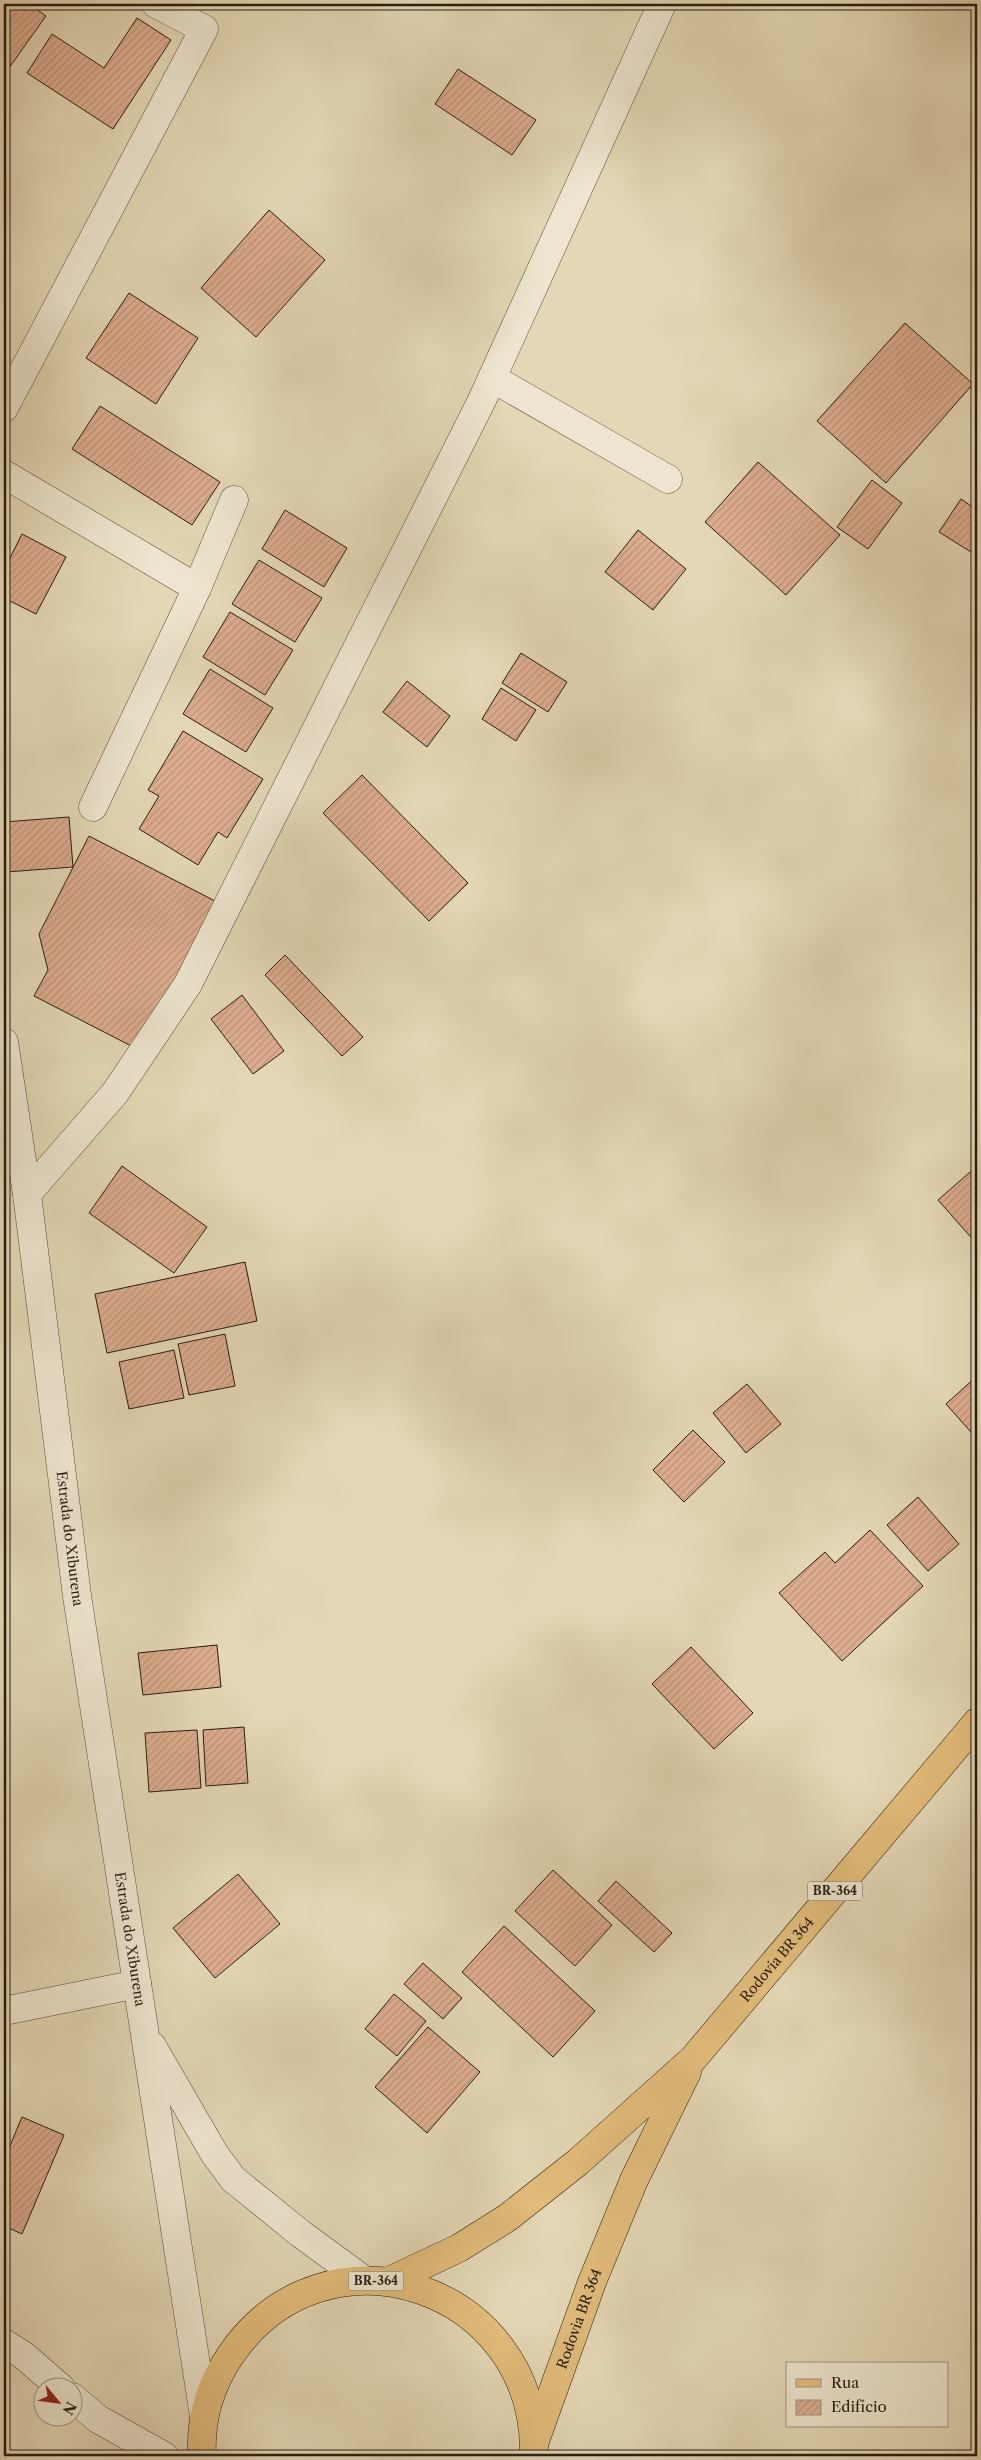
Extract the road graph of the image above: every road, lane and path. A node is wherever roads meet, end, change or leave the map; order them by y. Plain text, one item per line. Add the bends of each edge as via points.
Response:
1 (156, 4) edge
2 (662, 4) edge
3 (492, 378) junction
4 (4, 408) edge
5 (4, 474) edge
6 (668, 479) dead end
7 (234, 500) dead end
8 (196, 588) junction
9 (93, 807) dead end
10 (4, 1042) edge
11 (28, 1194) junction
12 (977, 1722) edge
13 (137, 1984) junction
14 (4, 2011) edge
15 (145, 2034) junction
16 (693, 2059) junction
17 (377, 2281) junction
18 (4, 2343) edge
19 (50, 2378) edge
20 (82, 2405) edge
21 (200, 2442) edge
22 (534, 2450) edge
23 (164, 2456) edge

1 - 4 street via 204,30
2 - 3 street
3 - 6 street
3 - 11 street via 188,984 114,1092
5 - 8 street
7 - 8 street
8 - 9 street
10 - 11 street, Estrada do Xiburena
11 - 13 street, Estrada do Xiburena via 77,1596
12 - 16 main road, Rodovia BR 364 / BR-364
13 - 14 street
13 - 15 street, Estrada do Xiburena
15 - 17 street, Estrada do Xiburena via 214,2153 233,2179 294,2228
15 - 21 street, Estrada do Xiburena
16 - 17 main road, Rodovia BR 364 / BR-364 via 578,2162 507,2218 459,2248
16 - 22 main road, Rodovia BR 364 / BR-364 via 634,2180 592,2282
17 - 21 main road, Rodovia BR 364 / BR-364 via 320,2287 278,2306 244,2335 218,2373
17 - 22 main road, Rodovia BR 364 / BR-364 via 435,2294 475,2319 506,2354 527,2397
18 - 19 street via 24,2355
20 - 23 street via 98,2419

